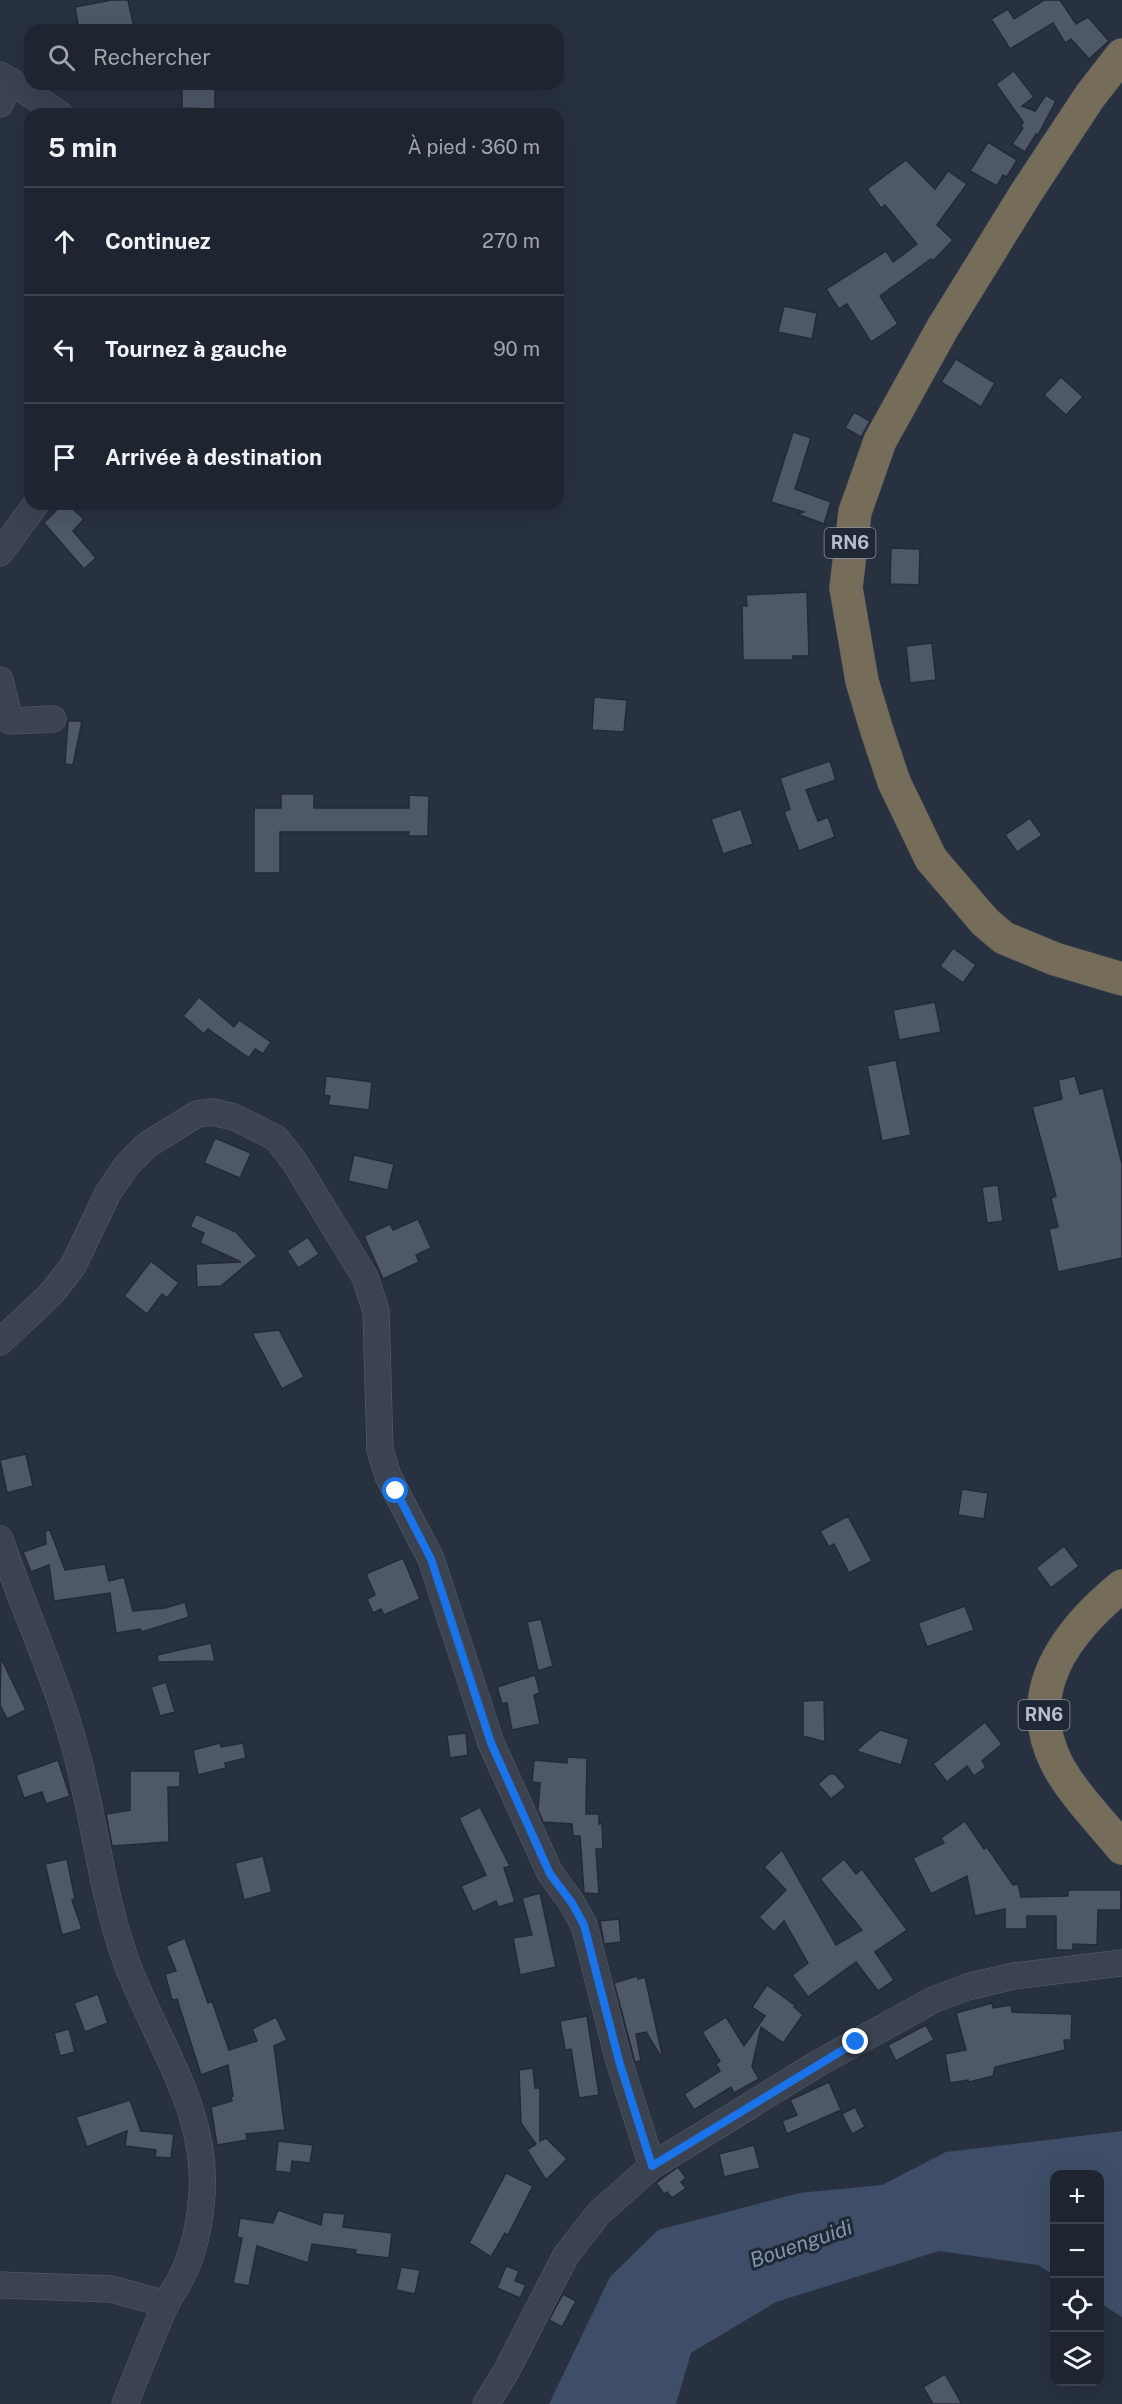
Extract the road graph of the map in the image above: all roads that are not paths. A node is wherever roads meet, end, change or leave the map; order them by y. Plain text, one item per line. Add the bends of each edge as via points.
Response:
1 (1122, 55) edge
2 (6, 78) edge
3 (24, 90) edge
4 (24, 90) edge
5 (0, 104) edge
6 (51, 108) edge
7 (32, 510) edge
8 (0, 553) edge
9 (0, 680) edge
10 (53, 720) dead end
11 (1122, 979) edge
12 (0, 1342) edge
13 (0, 1539) edge
14 (1122, 1586) edge
15 (1122, 1848) edge
16 (1122, 1963) edge
17 (652, 2166) junction
18 (0, 2285) edge
19 (166, 2304) junction
20 (125, 2404) edge
21 (486, 2404) edge

1 - 11 highway, RN6 via 1026,193 942,329 880,441 855,512 846,588 862,681 876,728 894,782 932,859 985,922 1005,938 1055,959
2 - 4 street
2 - 5 street
3 - 6 street
7 - 8 street
9 - 10 street via 10,721
12 - 17 street via 50,1295 73,1266 108,1193 147,1145 197,1114 212,1112 234,1117 276,1137 365,1277 376,1311 380,1450 388,1476 431,1559 491,1743 550,1874 584,1925 619,2061
13 - 19 street via 62,1701 126,1960 180,2079 203,2156 197,2235 184,2274
14 - 15 highway, RN6 via 1075,1631 1045,1687 1044,1708 1047,1737 1057,1765
16 - 17 street via 1014,1976 966,1987 933,2000 817,2064
17 - 21 street via 599,2213 566,2255
18 - 19 street via 111,2289
19 - 20 street

